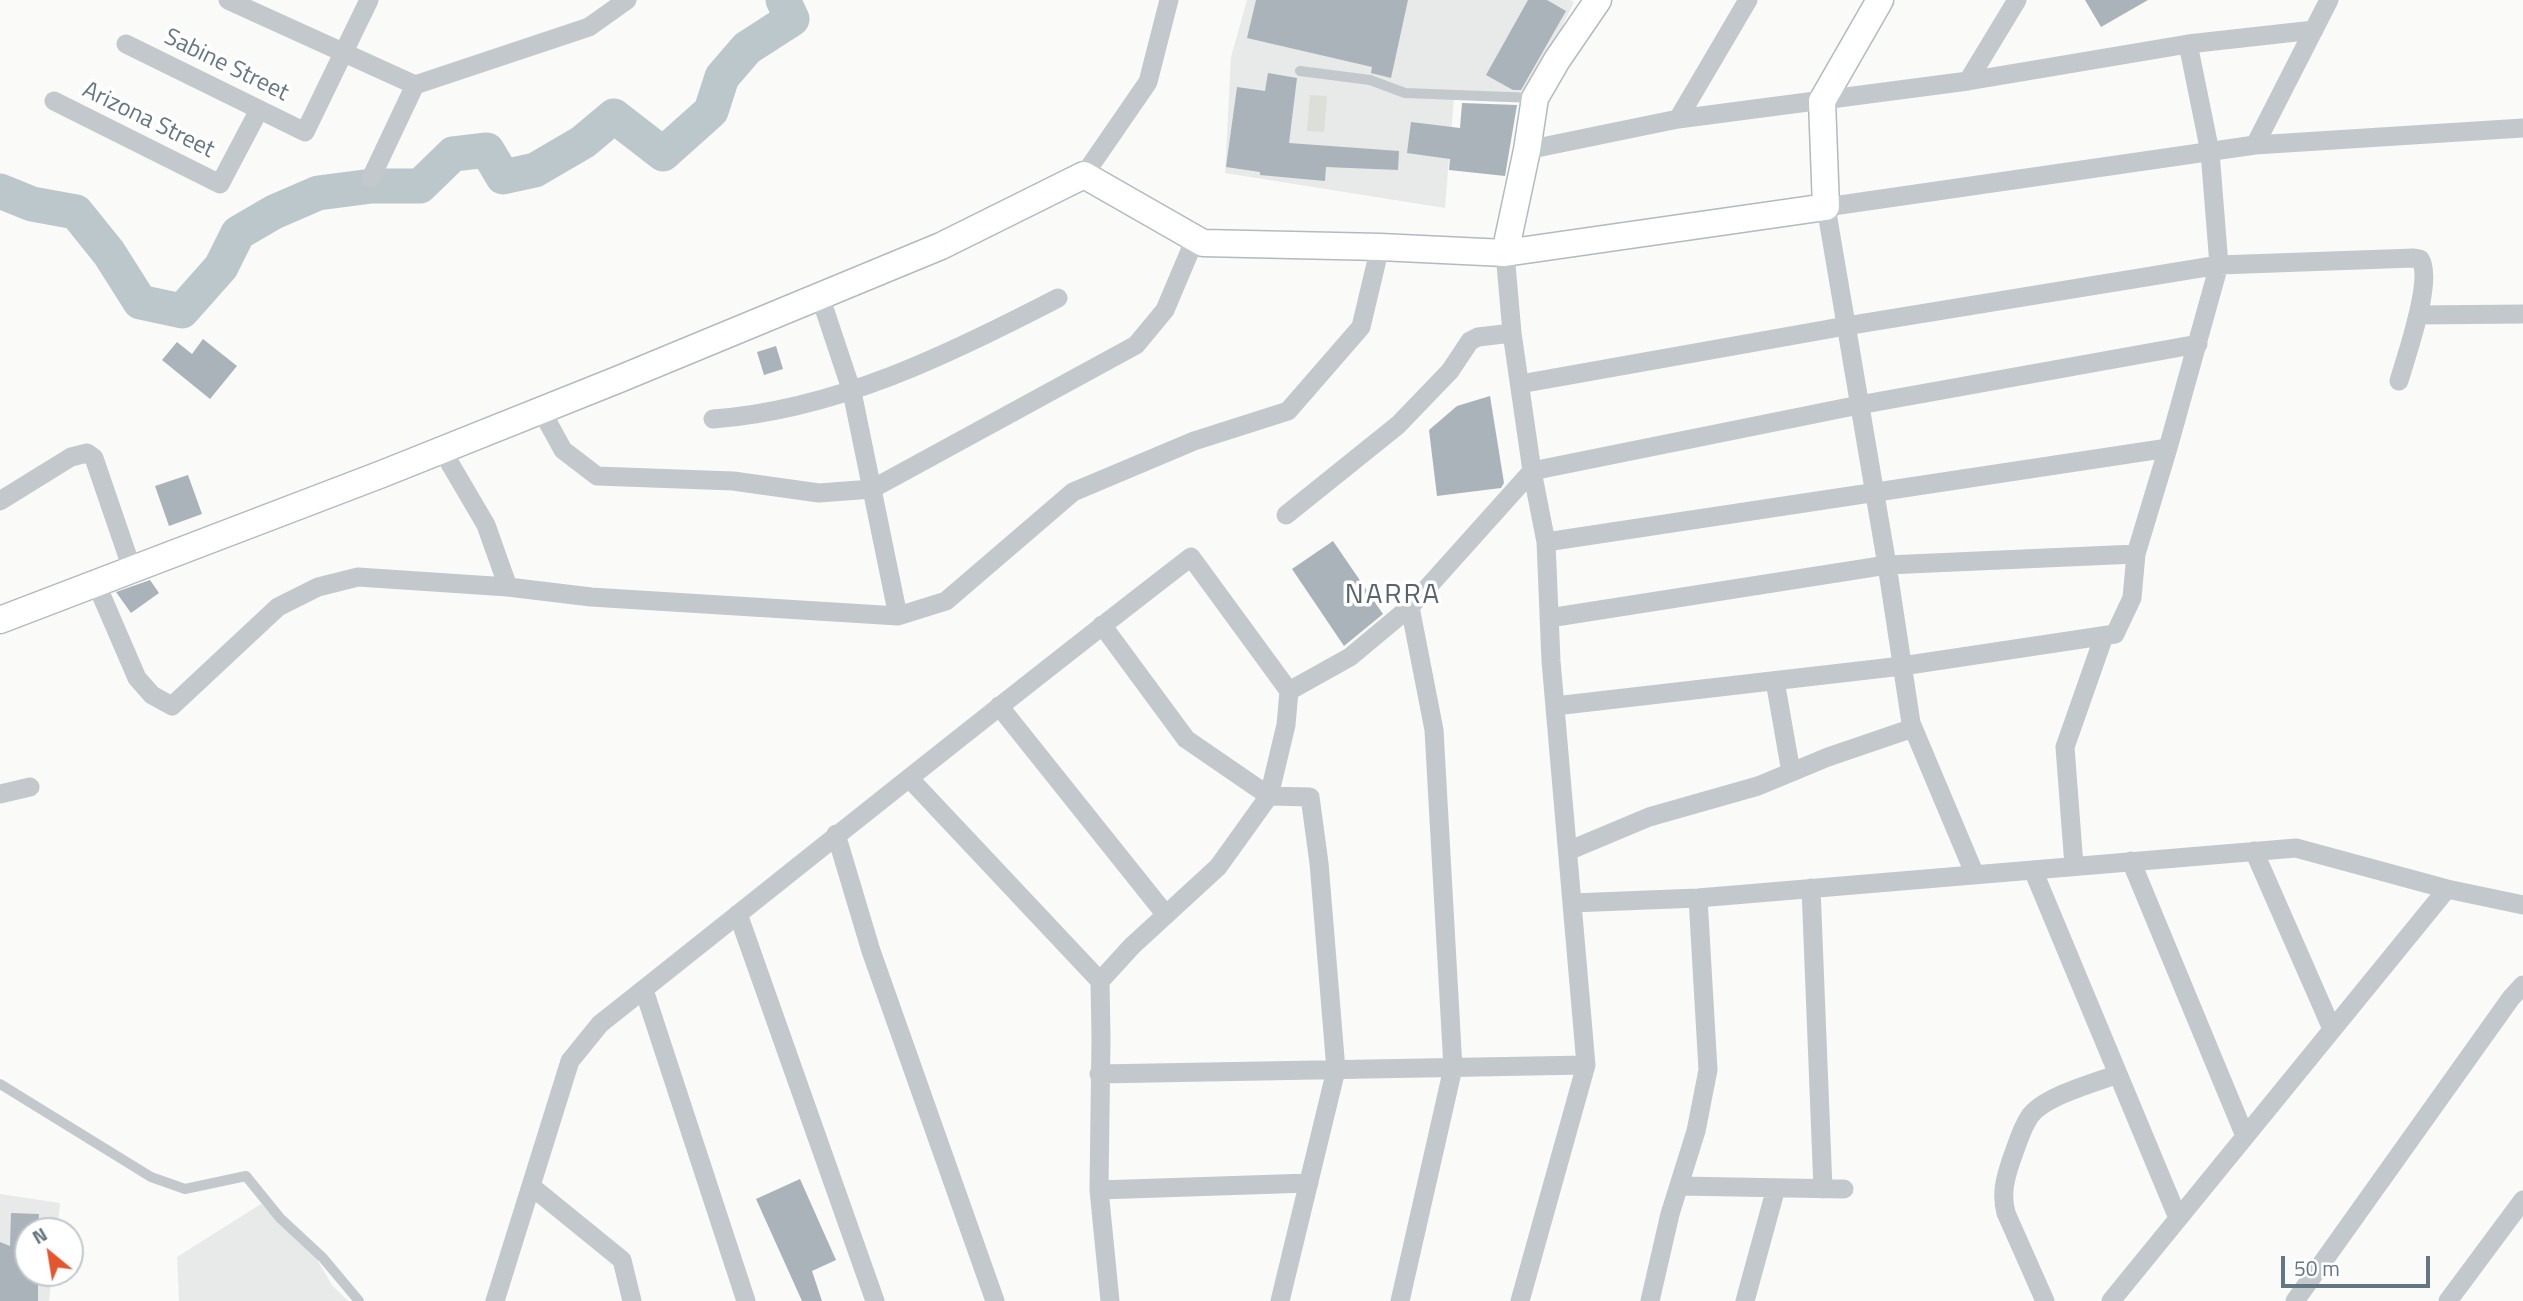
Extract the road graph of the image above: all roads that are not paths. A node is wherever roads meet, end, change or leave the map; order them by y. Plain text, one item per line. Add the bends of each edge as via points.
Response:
1 (228, 0) edge
2 (369, 0) edge
3 (627, 0) edge
4 (1168, 0) edge
5 (1598, 0) edge
6 (1748, 0) edge
7 (1880, 0) edge
8 (2017, 0) edge
9 (2329, 0) edge
10 (2314, 30) junction
11 (126, 44) dead end
12 (2188, 44) junction
13 (343, 53) junction
14 (1300, 71) dead end
15 (1968, 81) junction
16 (415, 85) junction
17 (1535, 98) junction
18 (1822, 101) junction
19 (54, 102) dead end
20 (260, 110) junction
21 (1678, 119) junction
22 (2523, 128) edge
23 (2255, 145) junction
24 (1527, 150) junction
25 (2210, 152) junction
26 (1084, 175) junction
27 (370, 178) dead end
28 (1826, 207) junction
29 (1195, 239) junction
30 (1380, 247) junction
31 (1505, 253) junction
32 (2219, 265) junction
33 (821, 296) junction
34 (1058, 298) dead end
35 (2523, 314) edge
36 (2418, 316) junction
37 (1846, 326) junction
38 (1512, 333) junction
39 (2198, 344) junction
40 (2399, 381) dead end
41 (1520, 384) junction
42 (852, 392) junction
43 (1859, 405) junction
44 (541, 410) junction
45 (713, 419) dead end
46 (2168, 448) junction
47 (442, 450) junction
48 (1532, 471) junction
49 (872, 489) junction
50 (1873, 493) junction
51 (0, 501) edge
52 (1286, 515) dead end
53 (1546, 542) junction
54 (2136, 554) junction
55 (1887, 565) junction
56 (132, 569) junction
57 (96, 583) junction
58 (508, 587) junction
59 (1410, 607) junction
60 (898, 616) junction
61 (1549, 618) junction
62 (0, 620) edge
63 (1102, 625) junction
64 (2104, 636) junction
65 (1902, 666) junction
66 (1775, 681) junction
67 (1289, 691) junction
68 (999, 706) junction
69 (1555, 706) junction
70 (1913, 728) junction
71 (1791, 772) junction
72 (909, 778) junction
73 (30, 788) dead end
74 (0, 794) edge
75 (1269, 796) junction
76 (836, 834) junction
77 (1568, 851) junction
78 (2254, 851) junction
79 (2131, 861) junction
80 (2074, 866) junction
81 (2033, 870) junction
82 (1975, 875) junction
83 (1811, 888) junction
84 (2447, 889) junction
85 (1698, 898) junction
86 (1572, 903) junction
87 (2523, 905) edge
88 (738, 914) junction
89 (1166, 915) junction
90 (1100, 981) junction
91 (2523, 985) edge
92 (644, 990) junction
93 (2332, 1029) junction
94 (1586, 1065) junction
95 (1453, 1068) junction
96 (1336, 1070) junction
97 (1099, 1074) junction
98 (2118, 1074) junction
99 (0, 1084) edge
100 (2245, 1136) junction
101 (1309, 1183) junction
102 (531, 1186) junction
103 (1679, 1186) junction
104 (1776, 1188) junction
105 (1823, 1189) junction
106 (1844, 1189) dead end
107 (1099, 1190) junction
108 (2523, 1200) edge
109 (2178, 1218) junction
110 (359, 1301) edge
111 (495, 1301) edge
112 (632, 1301) edge
113 (746, 1301) edge
114 (875, 1301) edge
115 (995, 1301) edge
116 (1110, 1301) edge
117 (1280, 1301) edge
118 (1400, 1301) edge
119 (1520, 1301) edge
120 (1650, 1301) edge
121 (1745, 1301) edge
122 (2045, 1301) edge
123 (2111, 1301) edge
124 (2295, 1301) edge
125 (2448, 1301) edge

1 - 13 street
2 - 13 street
3 - 16 street via 589,27
4 - 26 street via 1147,82
5 - 17 street
6 - 21 street
7 - 18 street
8 - 15 street
9 - 10 street
10 - 12 street
10 - 23 street
11 - 20 street, Sabine Street
12 - 15 street
12 - 25 street
13 - 16 street
13 - 20 street, Sabine Street via 305,132
14 - 17 lane via 1370,80 1405,93
15 - 18 street
16 - 27 street
17 - 24 street
18 - 21 street
18 - 28 street
19 - 20 street, Arizona Street via 220,184
21 - 24 street
22 - 23 street
23 - 25 street
24 - 31 street
25 - 28 street
25 - 32 street
26 - 29 street
26 - 33 street via 942,246
28 - 31 street
28 - 37 street
29 - 30 street via 1203,243
29 - 49 street via 1166,310 1136,345
30 - 31 street
30 - 60 street via 1361,327 1288,411 1194,441 1073,492 946,601
31 - 38 street
32 - 36 street via 2420,259 2426,272
32 - 37 street
32 - 39 street
33 - 42 street
33 - 44 street
34 - 42 street
35 - 36 street
36 - 40 street
37 - 41 street
37 - 43 street
38 - 41 street
38 - 52 street via 1470,341 1450,371 1398,425
39 - 43 street
39 - 46 street
41 - 48 street
42 - 45 street
42 - 49 street
43 - 48 street
43 - 50 street
44 - 47 street
44 - 49 street via 564,450 597,476 733,481 819,493
46 - 50 street
46 - 54 street
47 - 56 street
47 - 58 street via 486,525
48 - 53 street
48 - 59 street
49 - 60 street
50 - 53 street
50 - 55 street
51 - 56 street via 71,457 87,453 93,458
53 - 61 street
54 - 55 street
54 - 64 street via 2132,598 2115,634
55 - 61 street
55 - 65 street
56 - 57 street
57 - 58 street via 137,678 152,695 172,706 278,607 318,587 358,577
57 - 62 street
58 - 60 street via 591,597
59 - 67 street via 1350,657
59 - 95 street via 1434,730
61 - 69 street
63 - 67 street via 1191,557
63 - 68 street
63 - 75 street via 1186,739
64 - 65 street
64 - 80 street via 2065,747
65 - 66 street
65 - 70 street
66 - 69 street
66 - 71 street
67 - 75 street
68 - 72 street
68 - 89 street
69 - 77 street
70 - 71 street
70 - 82 street
71 - 77 street via 1649,817
72 - 76 street
72 - 90 street
73 - 74 street
75 - 89 street via 1218,867
75 - 96 street via 1310,797
76 - 88 street
76 - 115 street via 871,951
77 - 86 street
78 - 79 street
78 - 84 street via 2295,848
78 - 93 street
79 - 80 street
79 - 100 street
80 - 81 street
81 - 82 street
81 - 98 street
82 - 83 street
83 - 85 street
83 - 105 street
84 - 87 street
84 - 93 street
85 - 86 street
85 - 103 street via 1709,1070
86 - 94 street
88 - 92 street
88 - 114 street
89 - 90 street
90 - 97 street
91 - 124 street
92 - 102 street via 600,1024 570,1061
92 - 113 street
93 - 100 street
94 - 95 street
94 - 119 street
95 - 96 street
95 - 118 street
96 - 97 street
96 - 101 street
97 - 107 street
98 - 109 street
98 - 122 street via 2049,1101 2032,1113 2008,1170 2002,1198 2006,1213
99 - 110 lane via 151,1177 185,1189 246,1176 280,1219 323,1258
100 - 109 street
101 - 107 street
101 - 117 street
102 - 111 street
102 - 112 street via 622,1260
103 - 104 street
103 - 120 street
104 - 105 street
104 - 121 street
105 - 106 street
107 - 116 street
108 - 125 street
109 - 123 street

